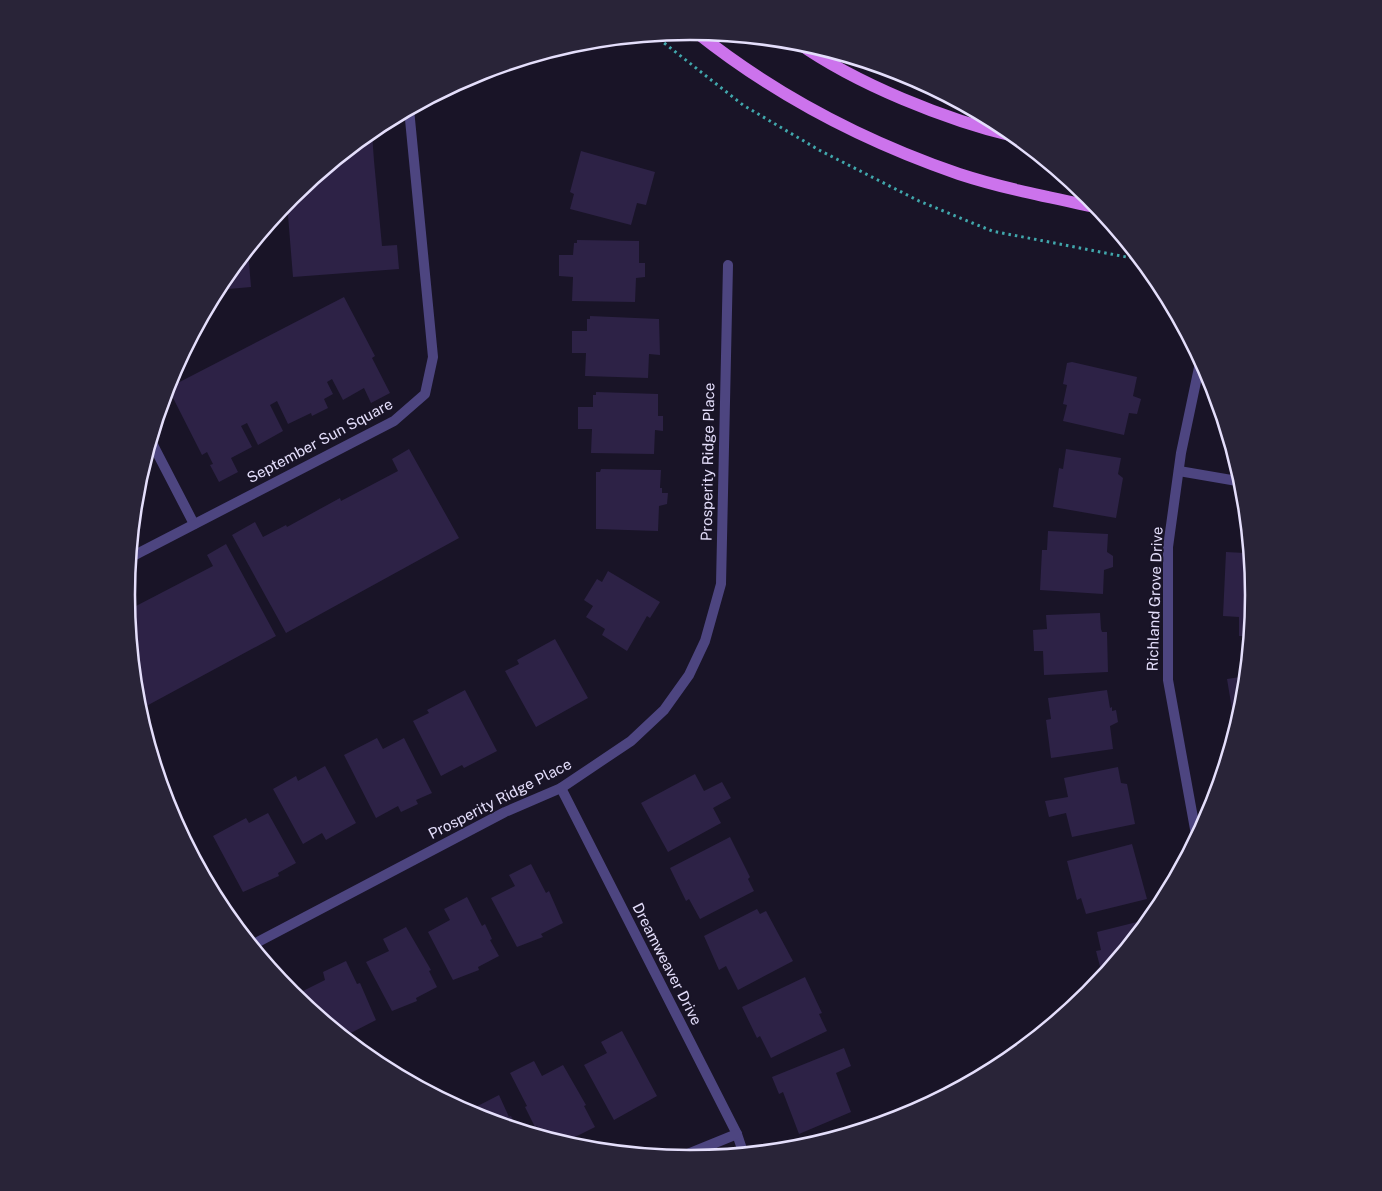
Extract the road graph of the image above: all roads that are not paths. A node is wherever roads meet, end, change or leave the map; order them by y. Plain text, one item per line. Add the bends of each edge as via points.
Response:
1 (707, 40) edge
2 (822, 56) edge
3 (410, 116) edge
4 (997, 132) edge
5 (1085, 204) edge
6 (728, 264) dead end
7 (1198, 371) edge
8 (155, 448) edge
9 (1179, 471) junction
10 (1235, 481) edge
11 (194, 524) junction
12 (137, 553) edge
13 (561, 788) junction
14 (1195, 828) edge
15 (257, 942) edge
16 (737, 1134) junction
17 (742, 1148) edge
18 (696, 1151) edge

1 - 5 main road via 736,64 788,97 865,138 961,174
2 - 4 main road via 869,83 927,108
3 - 11 street, September Sun Square via 433,357 425,394 394,421
6 - 13 street, Prosperity Ridge Place via 721,584 705,641 689,675 664,710 631,741
7 - 9 street, Richland Grove Drive
8 - 11 street
9 - 10 street
9 - 14 street, Richland Grove Drive via 1168,547 1168,680
11 - 12 street, September Sun Square
13 - 15 street, Prosperity Ridge Place via 505,812
13 - 16 street, Dreamweaver Drive
16 - 17 street, Dreamweaver Drive
16 - 18 street

